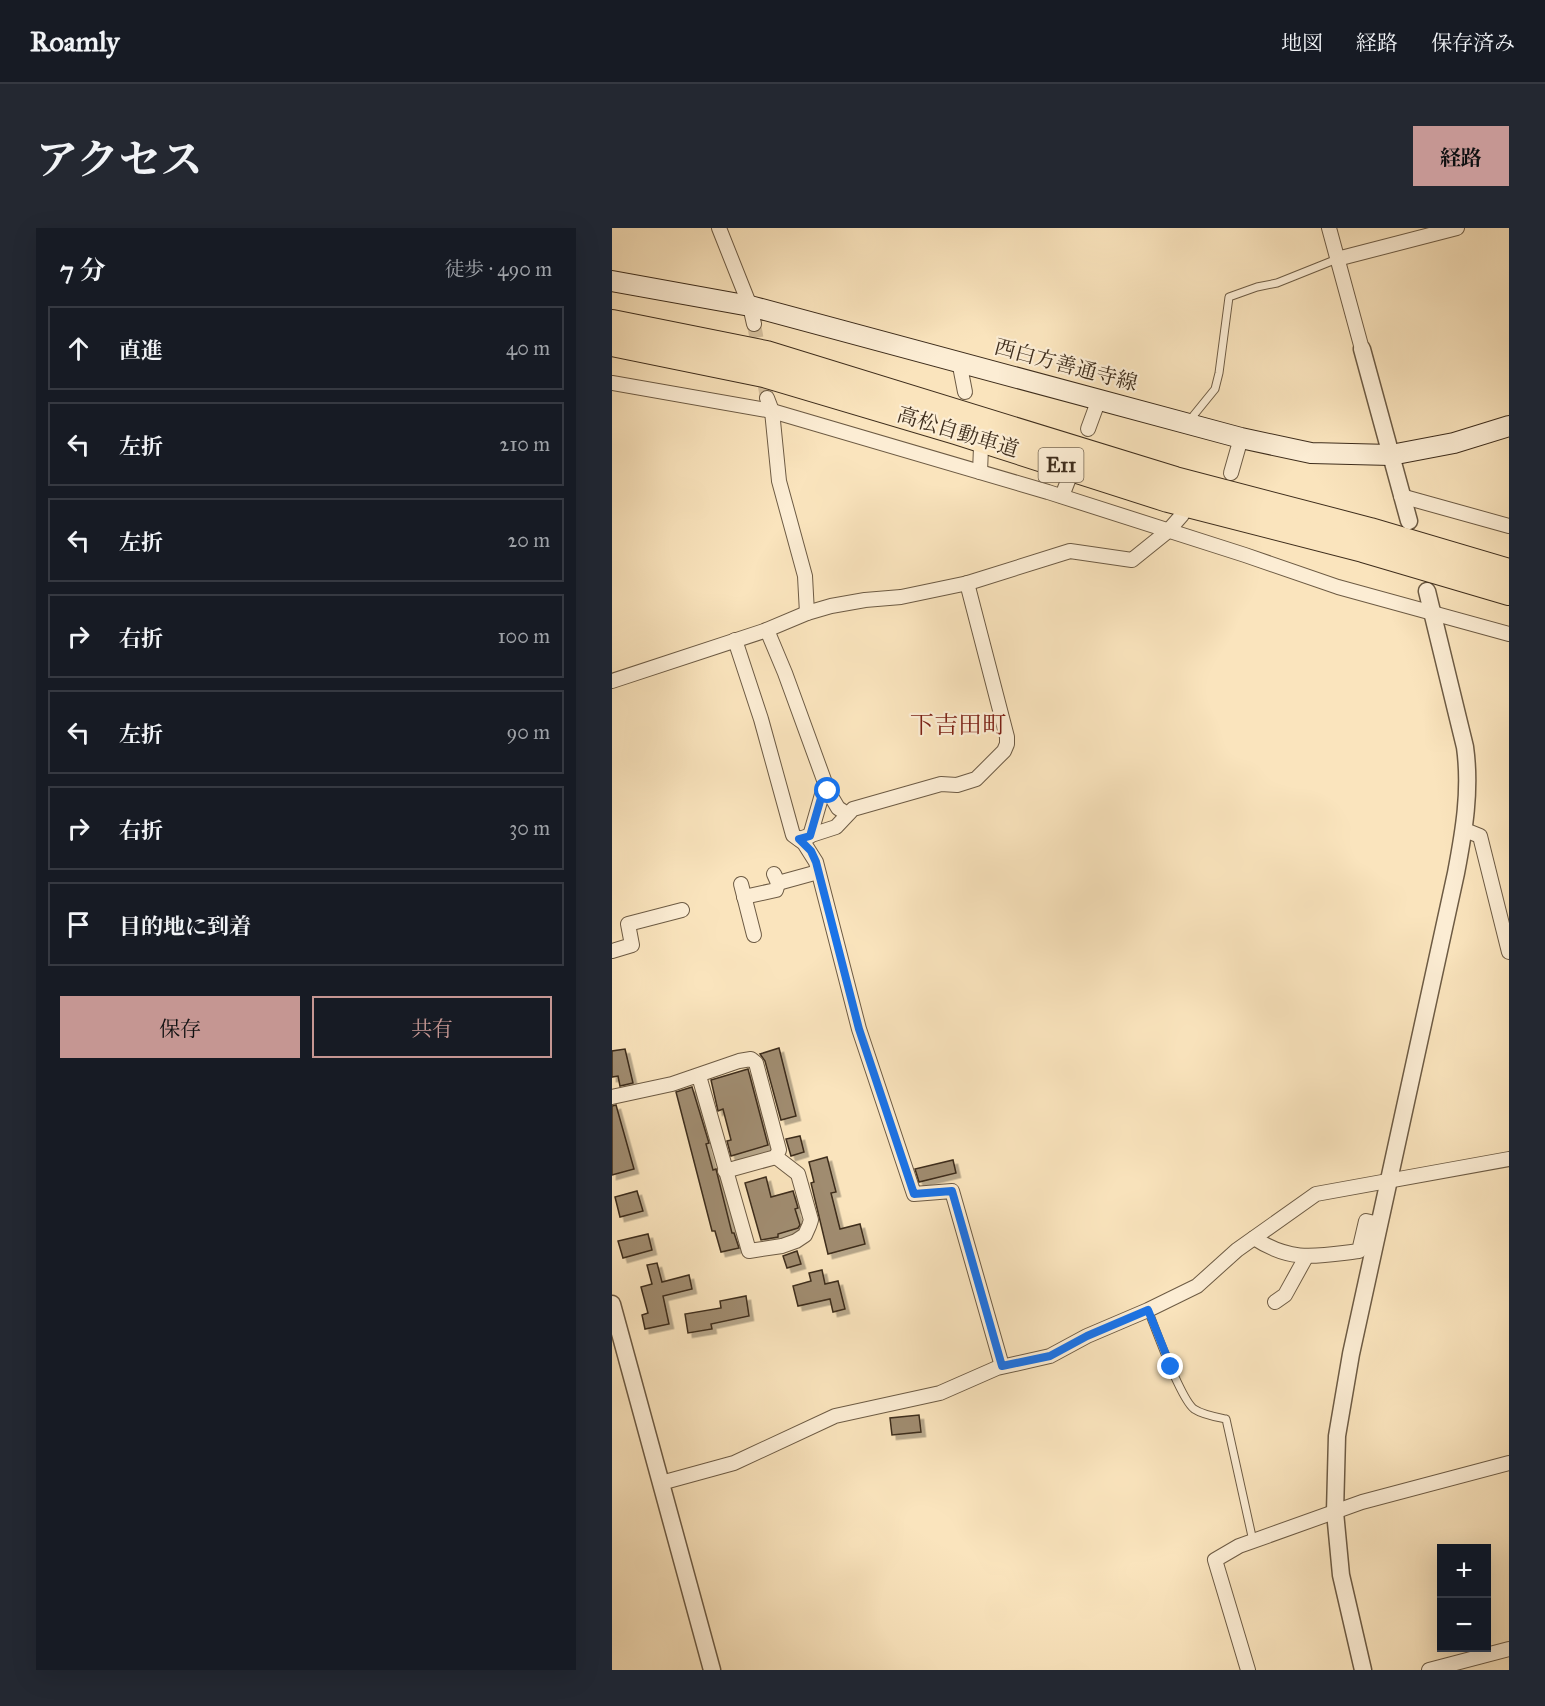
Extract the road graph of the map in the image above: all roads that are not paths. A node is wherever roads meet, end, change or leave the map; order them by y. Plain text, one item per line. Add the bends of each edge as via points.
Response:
1 (720, 228) edge
2 (1329, 228) edge
3 (1457, 228) edge
4 (1337, 259) junction
5 (612, 281) edge
6 (752, 315) junction
7 (612, 323) edge
8 (612, 343) edge
9 (1362, 349) joint
10 (959, 361) junction
11 (612, 382) edge
12 (965, 392) dead end
13 (767, 398) tunnel mouth
14 (1099, 399) junction
15 (772, 411) junction
16 (1188, 423) junction
17 (1509, 426) edge
18 (1088, 429) dead end
19 (1241, 438) junction
20 (981, 447) dead end
21 (1391, 456) junction
22 (980, 472) junction
23 (1071, 473) dead end
24 (1231, 473) dead end
25 (1062, 496) junction
26 (1401, 496) junction
27 (1182, 515) dead end
28 (1409, 521) dead end
29 (1509, 526) edge
30 (1168, 531) junction
31 (1509, 572) edge
32 (967, 583) junction
33 (1427, 591) dead end
34 (1509, 592) edge
35 (807, 613) junction
36 (1432, 613) junction
37 (767, 630) junction
38 (1509, 634) edge
39 (735, 640) junction
40 (612, 681) edge
41 (825, 784) junction
42 (847, 814) junction
43 (1465, 830) junction
44 (805, 838) junction
45 (818, 872) junction
46 (682, 910) dead end
47 (754, 935) dead end
48 (612, 951) edge
49 (1509, 952) edge
50 (699, 1076) junction
51 (612, 1097) edge
52 (776, 1157) junction
53 (1509, 1159) edge
54 (725, 1171) junction
55 (1389, 1181) junction
56 (1379, 1224) junction
57 (1254, 1238) junction
58 (1306, 1257) junction
59 (1275, 1302) dead end
60 (612, 1304) edge
61 (1148, 1310) junction
62 (1002, 1366) junction
63 (1509, 1463) edge
64 (661, 1483) junction
65 (1335, 1512) junction
66 (1253, 1541) junction
67 (1509, 1649) edge
68 (712, 1670) edge
69 (1248, 1670) edge
70 (1364, 1670) edge
71 (1429, 1670) edge

1 - 6 street
2 - 4 street
3 - 4 street
4 - 9 street
4 - 16 lane via 1229,297 1215,389
5 - 6 main road, 西白方善通寺線
6 - 10 main road, 西白方善通寺線
7 - 31 highway, 高松自動車道 / E11 via 766,354 1175,480
8 - 34 highway, 高松自動車道 / E11 via 764,374 1168,499 1363,549
9 - 21 street
10 - 12 street
10 - 14 main road, 西白方善通寺線
11 - 15 street
13 - 15 street
14 - 16 main road, 西白方善通寺線
14 - 18 street
15 - 22 street
15 - 35 street via 779,482 805,576
16 - 19 main road, 西白方善通寺線
17 - 21 main road, 西白方善通寺線
19 - 21 main road, 西白方善通寺線 via 1311,453
19 - 24 street
20 - 22 street
21 - 26 street
22 - 25 street
23 - 25 street
25 - 30 street
26 - 28 street
26 - 29 street
27 - 30 street
30 - 32 street via 1132,560 1070,551
30 - 36 street via 1338,587
32 - 35 street
32 - 42 street via 1007,737 1004,751 983,773 965,783 941,784
33 - 36 street
35 - 37 street
36 - 38 street
36 - 43 street via 1465,747
37 - 39 street
37 - 41 street
39 - 40 street
39 - 44 street via 794,835
41 - 42 street via 838,808
41 - 44 street
42 - 44 street via 836,827
43 - 49 street via 1480,836
43 - 55 street
44 - 45 street
45 - 47 street via 776,879 776,890 742,891
45 - 62 street via 859,1029 914,1194 952,1191
46 - 48 street via 628,924 632,945
50 - 51 street
50 - 52 street via 739,1061 751,1059 756,1063 779,1150
50 - 54 street
52 - 54 street
52 - 54 street via 798,1174 811,1220 805,1235 782,1246 749,1251
53 - 55 street
55 - 56 street
55 - 57 street via 1316,1194
56 - 58 street via 1366,1221 1359,1251
56 - 65 street via 1341,1407
57 - 58 street via 1264,1245
57 - 61 street via 1197,1286
58 - 59 street via 1285,1296
60 - 64 street
61 - 62 street via 1050,1356
61 - 66 lane via 1193,1408 1226,1419
62 - 64 street via 940,1393 835,1416 734,1463
63 - 65 street
64 - 68 street
65 - 66 street
65 - 70 street via 1341,1575
66 - 69 street via 1215,1560
67 - 71 street

